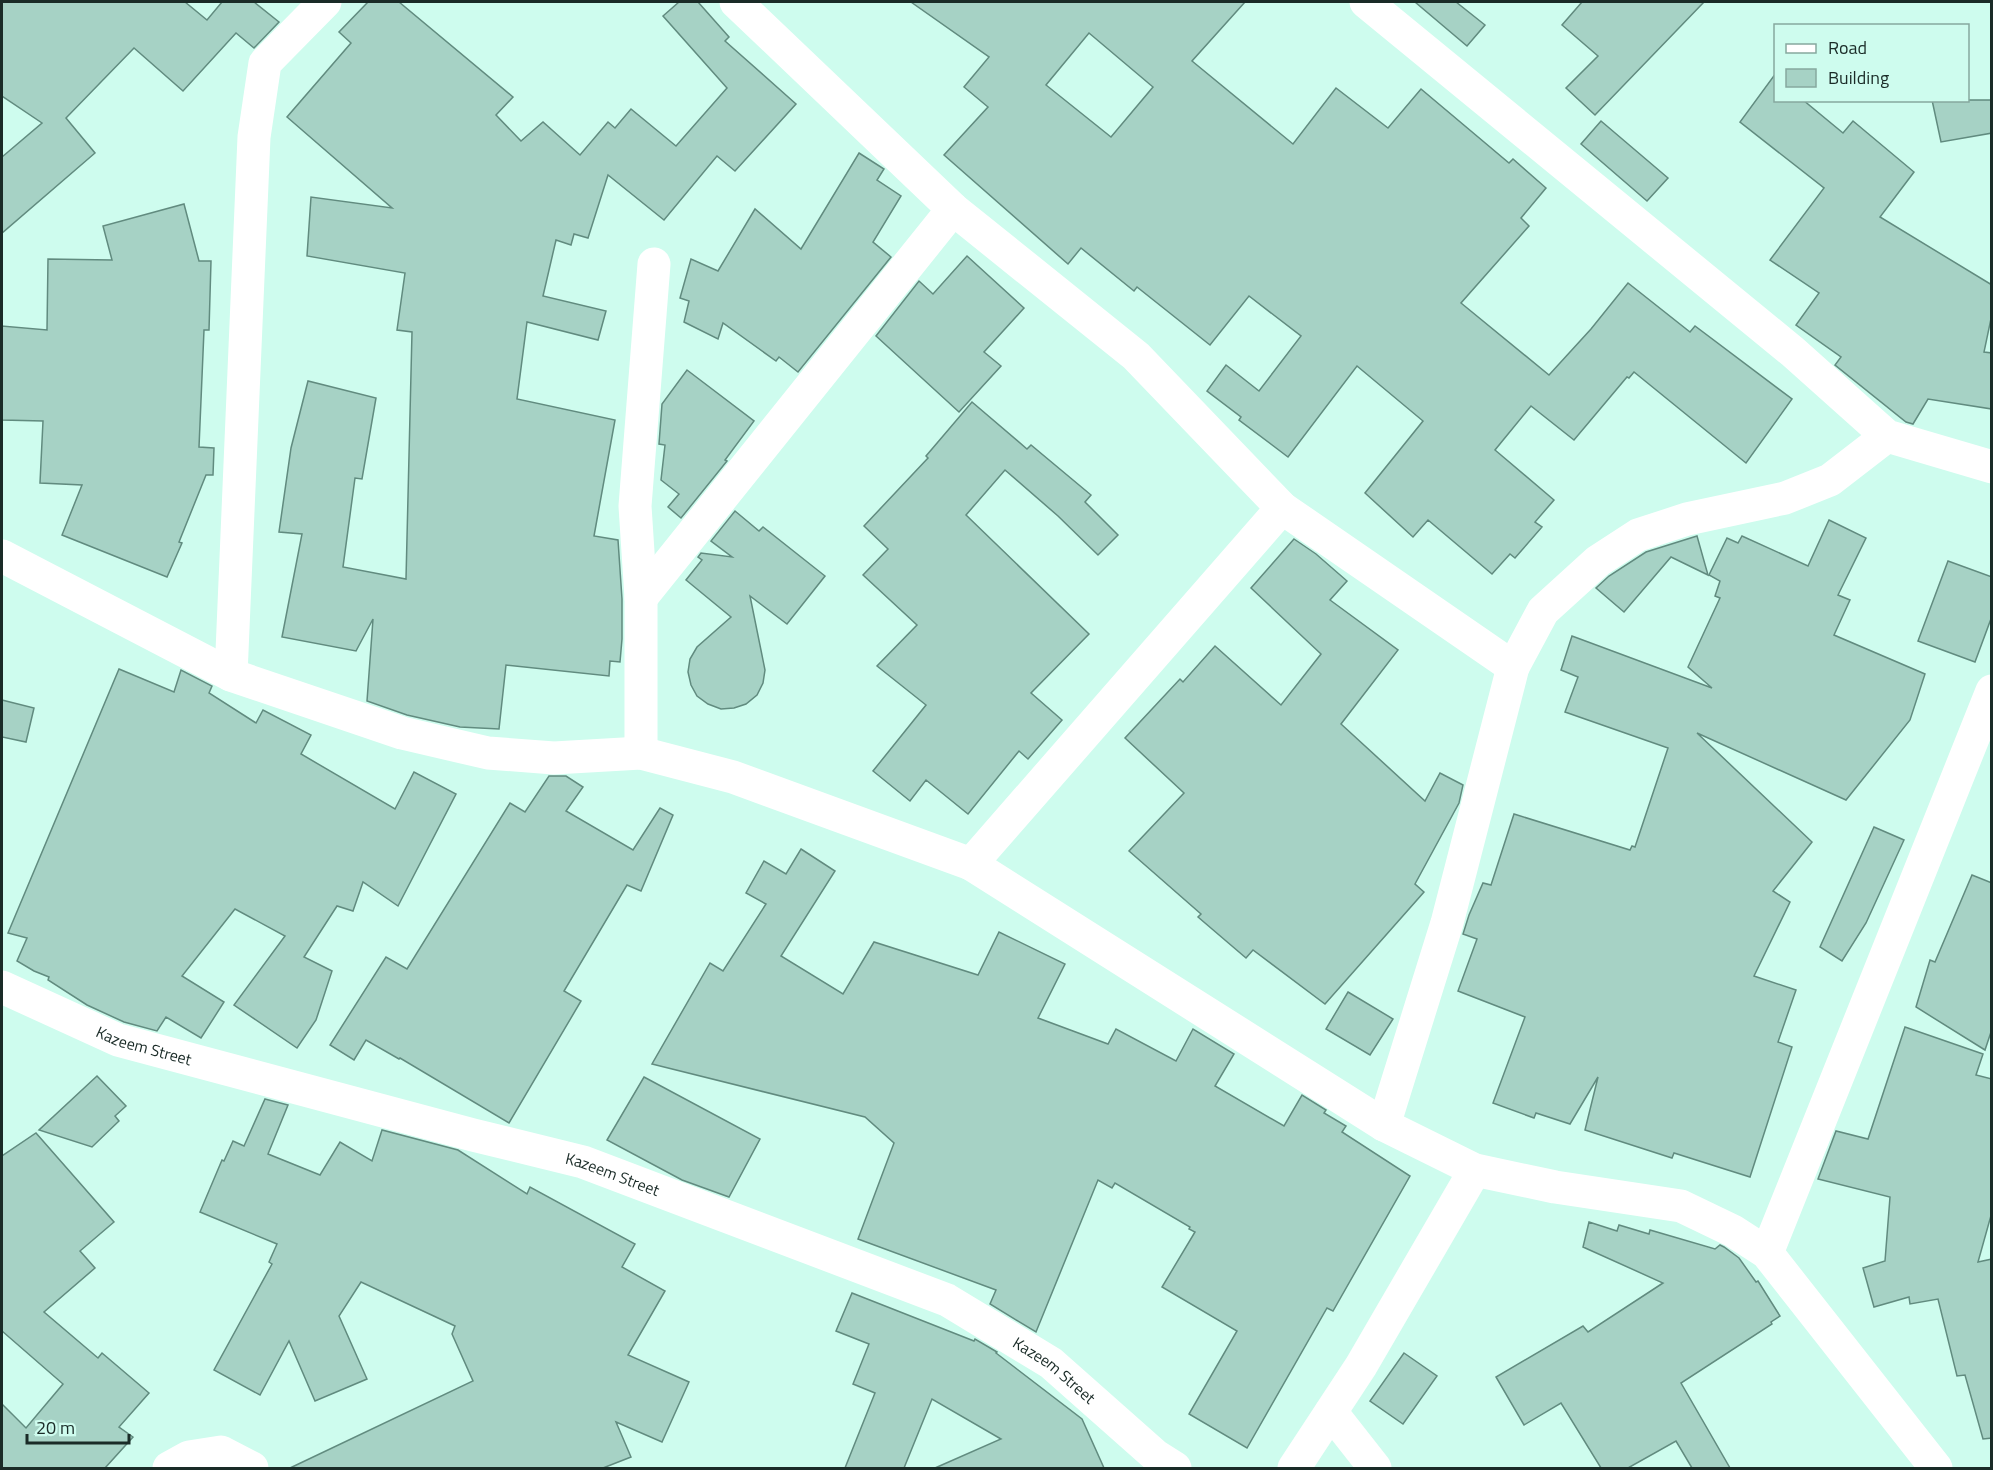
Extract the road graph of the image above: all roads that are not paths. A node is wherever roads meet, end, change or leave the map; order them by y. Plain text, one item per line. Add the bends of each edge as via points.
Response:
1 (325, 2) edge
2 (736, 2) edge
3 (1366, 2) edge
4 (953, 209) junction
5 (654, 264) dead end
6 (1887, 436) junction
7 (1992, 467) edge
8 (1282, 508) junction
9 (2, 556) edge
10 (641, 598) junction
11 (1514, 667) junction
12 (231, 675) junction
13 (1992, 691) edge
14 (641, 753) junction
15 (971, 864) junction
16 (2, 987) edge
17 (1384, 1125) junction
18 (1475, 1170) junction
19 (1767, 1253) junction
20 (1331, 1412) junction
21 (169, 1468) edge
22 (252, 1468) edge
23 (1175, 1468) edge
24 (1294, 1468) edge
25 (1375, 1468) edge
26 (1936, 1468) edge

1 - 12 street via 265,63 254,137
2 - 4 street
3 - 6 street via 1793,352
4 - 8 street via 1136,356
4 - 10 street
5 - 10 street via 635,506
6 - 7 street
6 - 11 street via 1830,480 1785,498 1687,519 1638,535 1598,561 1543,611
8 - 11 street
8 - 15 street
9 - 12 street
10 - 14 street
11 - 17 street via 1447,923
12 - 14 street via 402,733 488,753 554,758
13 - 19 street
14 - 15 street via 733,777
15 - 17 street
16 - 23 street, Kazeem Street via 118,1040 583,1162 947,1300 1051,1363 1156,1456
17 - 18 street
18 - 19 street via 1681,1206
18 - 20 street
19 - 26 street
20 - 24 street
20 - 25 street
21 - 22 street via 189,1457 221,1452

